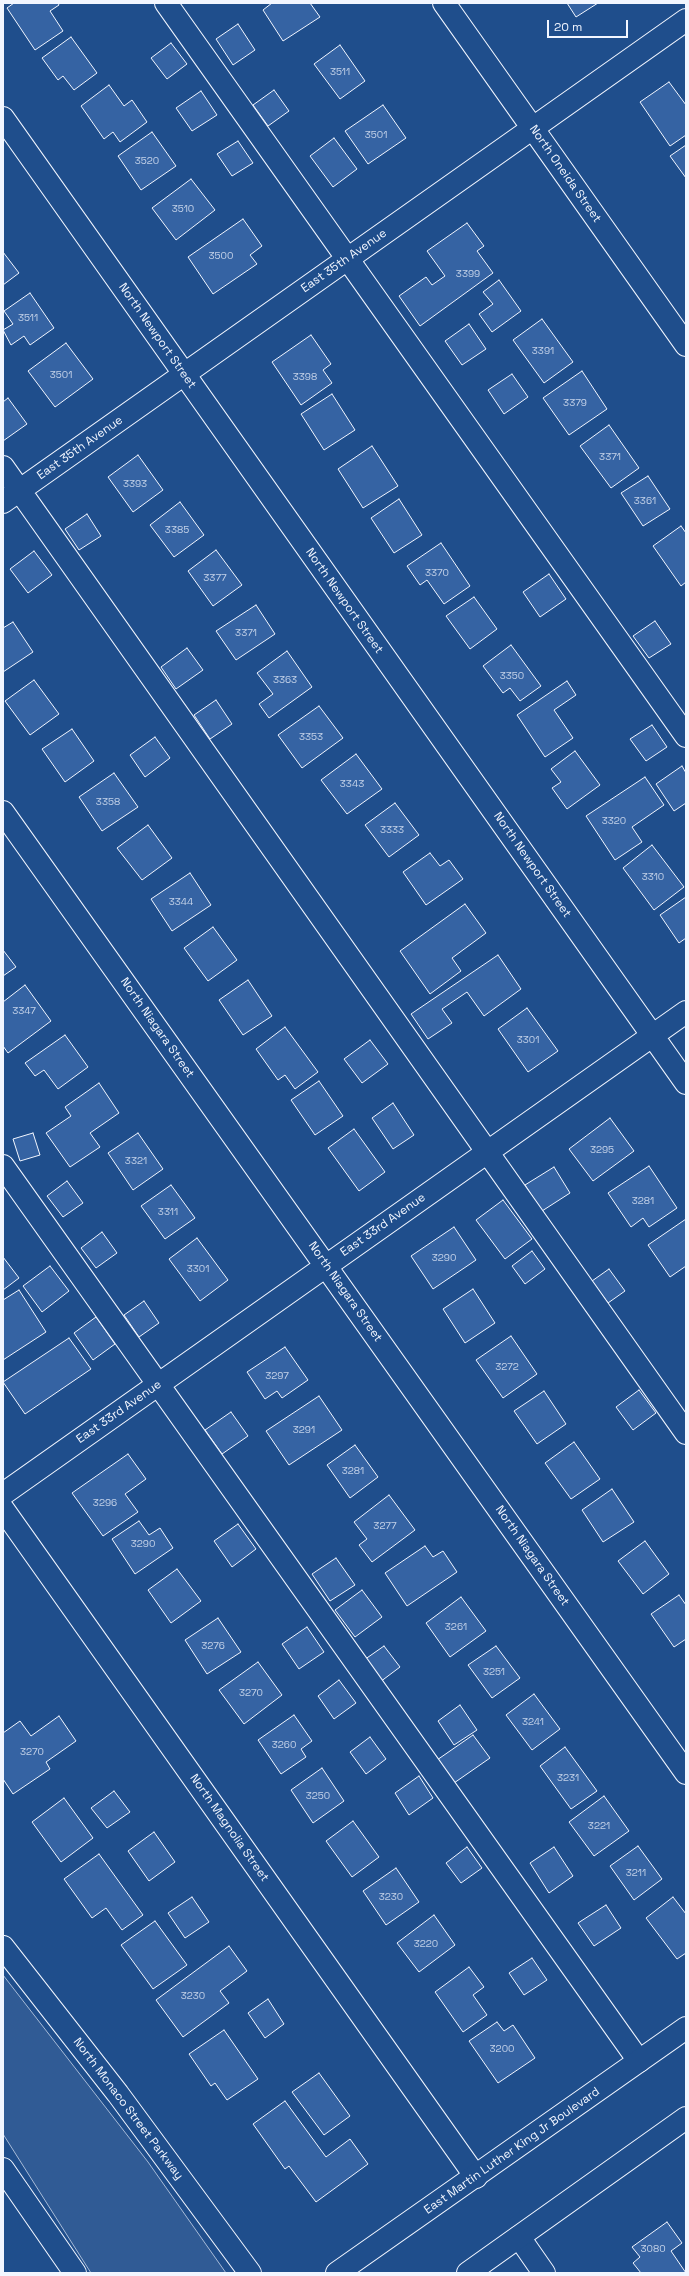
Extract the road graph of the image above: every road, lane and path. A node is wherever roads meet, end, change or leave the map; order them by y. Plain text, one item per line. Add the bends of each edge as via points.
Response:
1 (166, 3) edge
2 (444, 3) edge
3 (686, 20) edge
4 (3, 118) edge
5 (533, 128) junction
6 (347, 259) junction
7 (686, 345) edge
8 (184, 374) junction
9 (3, 467) edge
10 (11, 496) edge
11 (686, 736) edge
12 (3, 812) edge
13 (686, 1012) edge
14 (652, 1036) junction
15 (686, 1083) edge
16 (487, 1152) junction
17 (3, 1166) edge
18 (326, 1265) junction
19 (158, 1384) junction
20 (686, 1433) edge
21 (3, 1494) edge
22 (3, 1509) edge
23 (686, 1773) edge
24 (3, 1947) edge
25 (686, 2028) edge
26 (639, 2061) junction
27 (684, 2123) edge
28 (3, 2169) edge
29 (476, 2177) junction
30 (519, 2238) junction
31 (539, 2265) edge
32 (75, 2273) edge
33 (250, 2273) edge
34 (337, 2273) edge
35 (468, 2273) edge

1 - 6 street
2 - 5 street, North Oneida Street
3 - 5 street, East 35th Avenue
4 - 8 street, North Newport Street
5 - 6 street, East 35th Avenue
5 - 7 street, North Oneida Street
6 - 8 street, East 35th Avenue
6 - 11 street
8 - 10 street, East 35th Avenue
8 - 14 street, North Newport Street
9 - 10 street
10 - 16 street
12 - 18 street, North Niagara Street
13 - 14 street, East 33rd Avenue
14 - 15 street, North Newport Street
14 - 16 street, East 33rd Avenue
16 - 18 street, East 33rd Avenue
16 - 20 street
17 - 19 street
18 - 19 street, East 33rd Avenue
18 - 23 street, North Niagara Street
19 - 21 street, East 33rd Avenue
19 - 26 street
22 - 29 street, North Magnolia Street
24 - 33 street, North Monaco Street Parkway via 118,2094
25 - 26 street, East Martin Luther King Jr Boulevard
26 - 29 street, East Martin Luther King Jr Boulevard
27 - 30 street
28 - 32 street
29 - 34 street, East Martin Luther King Jr Boulevard
30 - 31 street
30 - 35 street

